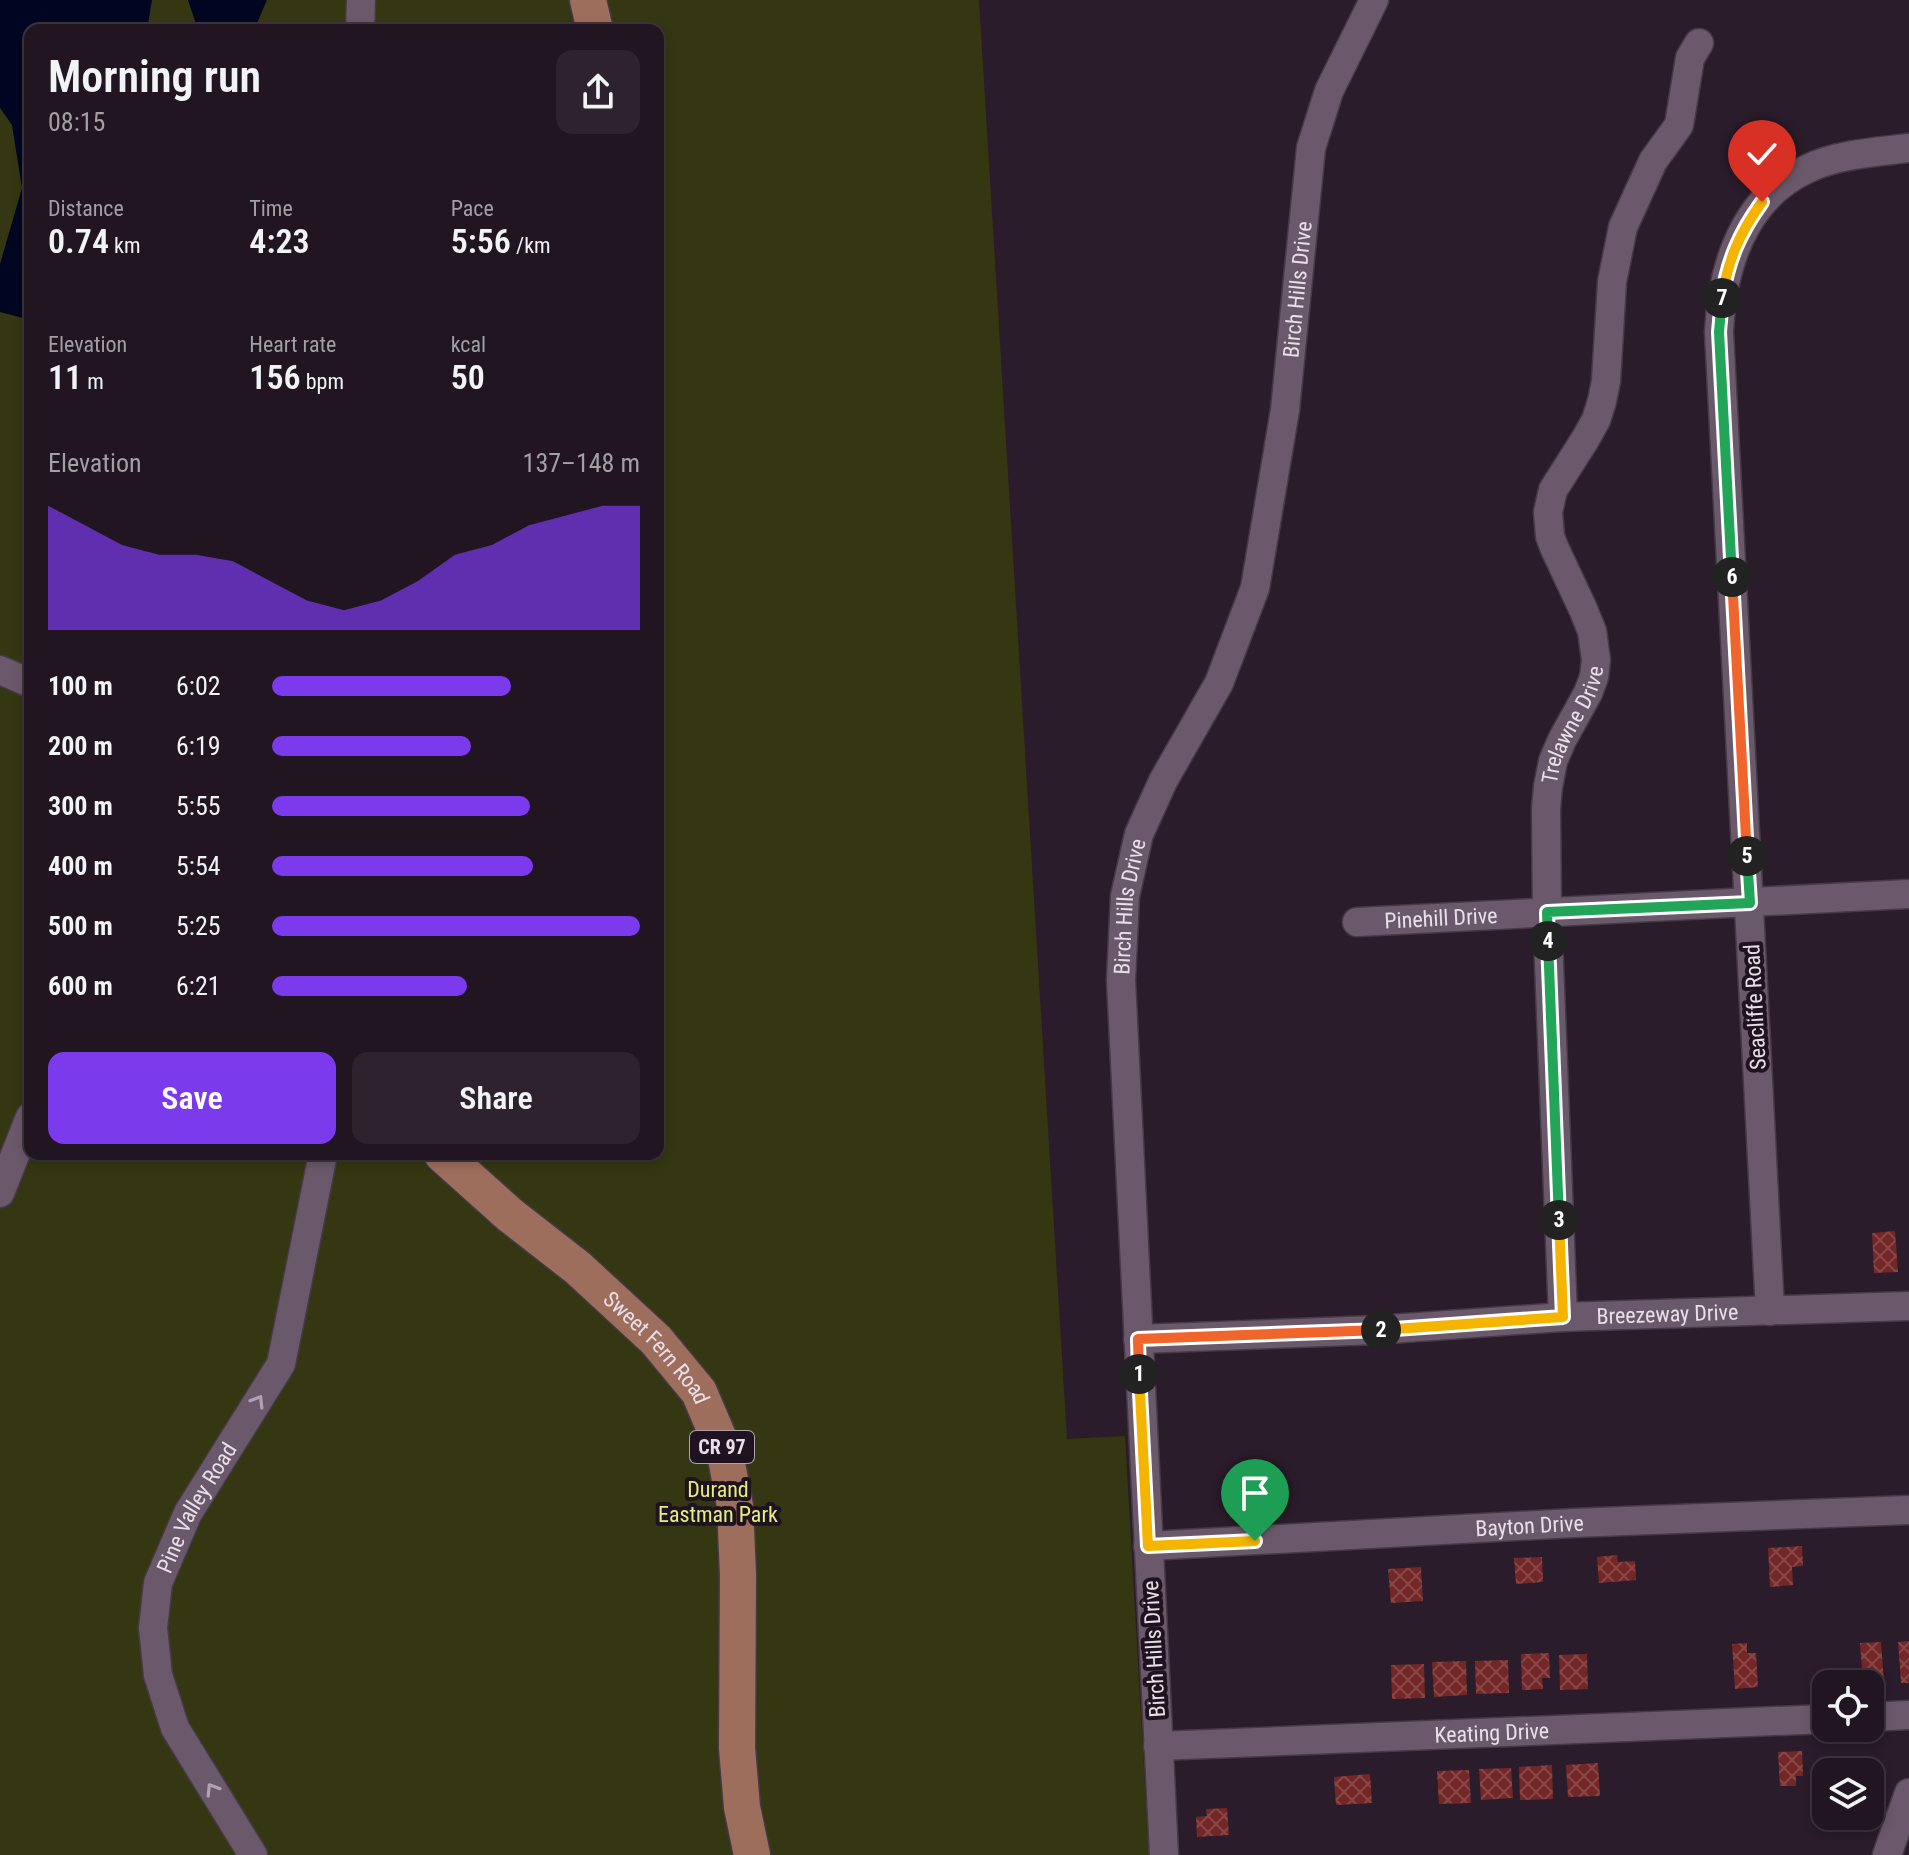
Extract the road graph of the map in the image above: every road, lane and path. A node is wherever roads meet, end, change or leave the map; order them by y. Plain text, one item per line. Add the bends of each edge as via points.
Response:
1 (361, 0) edge
2 (588, 0) edge
3 (1374, 0) edge
4 (360, 24) edge
5 (594, 24) edge
6 (1699, 43) dead end
7 (1909, 148) edge
8 (0, 670) edge
9 (24, 680) edge
10 (1909, 894) edge
11 (1750, 903) junction
12 (1547, 912) junction
13 (1357, 922) dead end
14 (24, 1132) edge
15 (322, 1160) edge
16 (449, 1160) edge
17 (0, 1193) edge
18 (1909, 1306) edge
19 (1770, 1311) junction
20 (1563, 1317) junction
21 (1138, 1339) junction
22 (1909, 1510) edge
23 (1148, 1546) junction
24 (1909, 1715) edge
25 (1884, 1716) edge
26 (1812, 1720) edge
27 (1158, 1746) junction
28 (1909, 1793) edge
29 (253, 1855) edge
30 (752, 1855) edge
31 (1164, 1855) edge
32 (1887, 1855) edge

1 - 4 street
2 - 5 main road
3 - 21 street, Birch Hills Drive via 1329,91 1311,148 1285,410 1255,588 1219,683 1139,834 1125,896 1121,980
6 - 12 street, Trelawne Drive via 1690,58 1679,125 1653,161 1629,210 1616,255 1606,381 1596,420 1549,502 1550,536 1592,631 1596,660 1588,693 1553,761 1546,809
7 - 11 street, Seacliffe Road via 1834,160 1783,183 1745,225 1726,275 1719,332
8 - 9 street
10 - 11 street, Pinehill Drive
11 - 12 street, Pinehill Drive
11 - 19 street, Seacliffe Road
12 - 13 street, Pinehill Drive
12 - 20 street, Trelawne Drive
14 - 17 street
29 -> 15 street, Pine Valley Road via 175,1728 158,1675 153,1628 158,1583 188,1513 281,1364
16 - 30 main road, Sweet Fern Road / CR 97 via 656,1340 699,1392 725,1453 735,1506 737,1748
18 - 19 street, Breezeway Drive
19 - 20 street, Breezeway Drive
20 - 21 street, Breezeway Drive
21 - 23 street, Birch Hills Drive
22 - 23 street, Bayton Drive
23 - 27 street, Birch Hills Drive
24 - 25 street
26 - 27 street, Keating Drive
27 - 31 street, Birch Hills Drive
28 - 32 street

